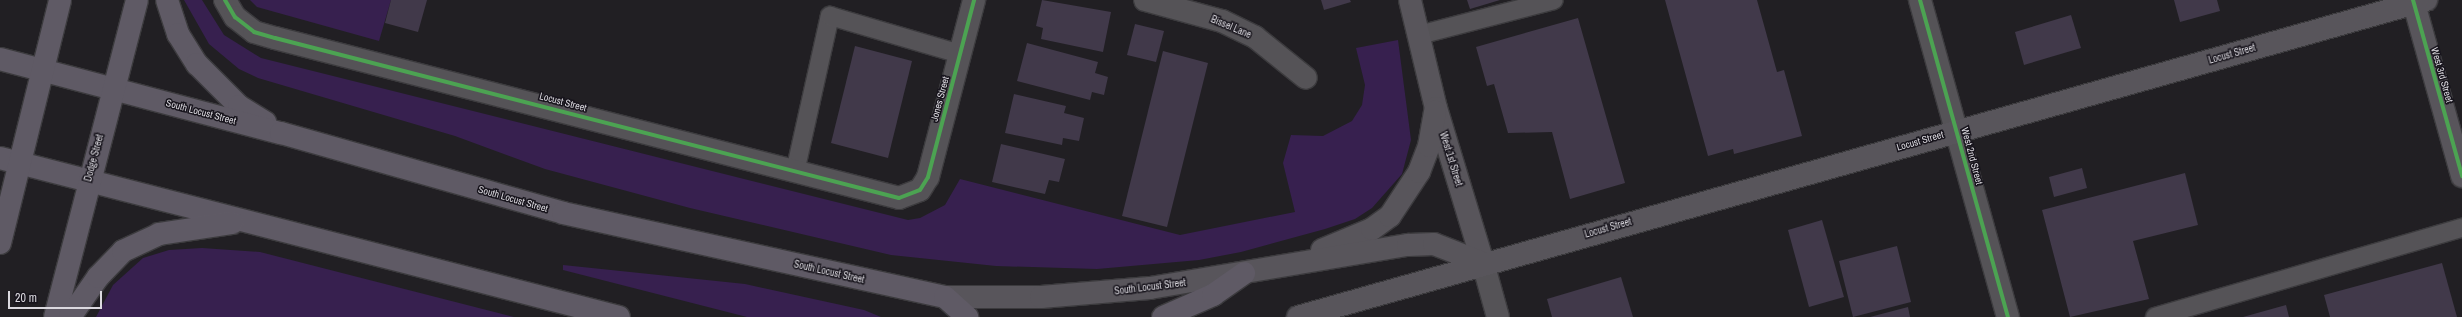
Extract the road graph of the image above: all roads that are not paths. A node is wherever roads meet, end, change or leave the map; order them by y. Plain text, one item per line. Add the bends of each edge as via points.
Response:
1 (60, 0) edge
2 (137, 0) edge
3 (167, 0) edge
4 (225, 0) edge
5 (974, 0) edge
6 (1145, 0) edge
7 (1410, 0) edge
8 (1554, 0) edge
9 (1920, 0) edge
10 (2418, 1) edge
11 (1419, 35) junction
12 (960, 54) junction
13 (0, 59) edge
14 (42, 69) junction
15 (1306, 78) dead end
16 (113, 89) junction
17 (1436, 108) junction
18 (1957, 131) junction
19 (281, 132) junction
20 (10, 161) edge
21 (795, 172) junction
22 (2462, 176) edge
23 (88, 182) junction
24 (910, 195) joint
25 (247, 221) junction
26 (2462, 228) edge
27 (0, 243) edge
28 (1290, 263) junction
29 (1483, 263) junction
30 (1244, 273) junction
31 (945, 297) junction
32 (55, 317) edge
33 (70, 317) edge
34 (619, 317) edge
35 (967, 317) edge
36 (1163, 317) edge
37 (1298, 317) edge
38 (1498, 317) edge
39 (2008, 317) edge
40 (2155, 317) edge

1 - 14 highway
2 - 16 highway, Dodge Street
3 - 19 highway via 178,34 197,64 239,106
4 - 21 street, Locust Street via 235,17 254,32
5 - 12 street, Jones Street
6 - 15 street, Bissel Lane via 1222,21 1255,37
7 - 11 main road, West 1st Street
8 - 11 lane
9 - 18 street, West 2nd Street
10 - 18 main road, Locust Street
10 - 22 main road, West 3rd Street
11 - 17 main road, West 1st Street
12 - 21 lane via 830,16
12 - 24 street, Jones Street via 928,177 920,190
13 - 14 highway, South Locust Street
14 - 16 highway, South Locust Street
14 - 20 highway
16 - 19 highway, South Locust Street
16 - 23 highway, Dodge Street
17 - 28 main road via 1429,146 1419,172 1390,216 1372,229
17 - 29 main road, West 1st Street
18 - 29 main road, Locust Street
18 - 39 street, West 2nd Street
19 - 31 highway, South Locust Street via 563,213
20 - 23 highway
20 - 27 highway
21 - 24 street, Locust Street via 884,196
23 - 25 highway
23 - 32 highway, Dodge Street
25 - 33 highway via 159,234 123,251 98,277
25 - 34 highway
26 - 40 lane
28 - 29 main road, South Locust Street via 1434,244
28 - 30 main road, South Locust Street
29 - 37 main road
29 - 38 street, West 1st Street
30 - 31 main road, South Locust Street via 1150,288 1056,296
30 - 36 highway via 1196,304
31 - 35 highway

